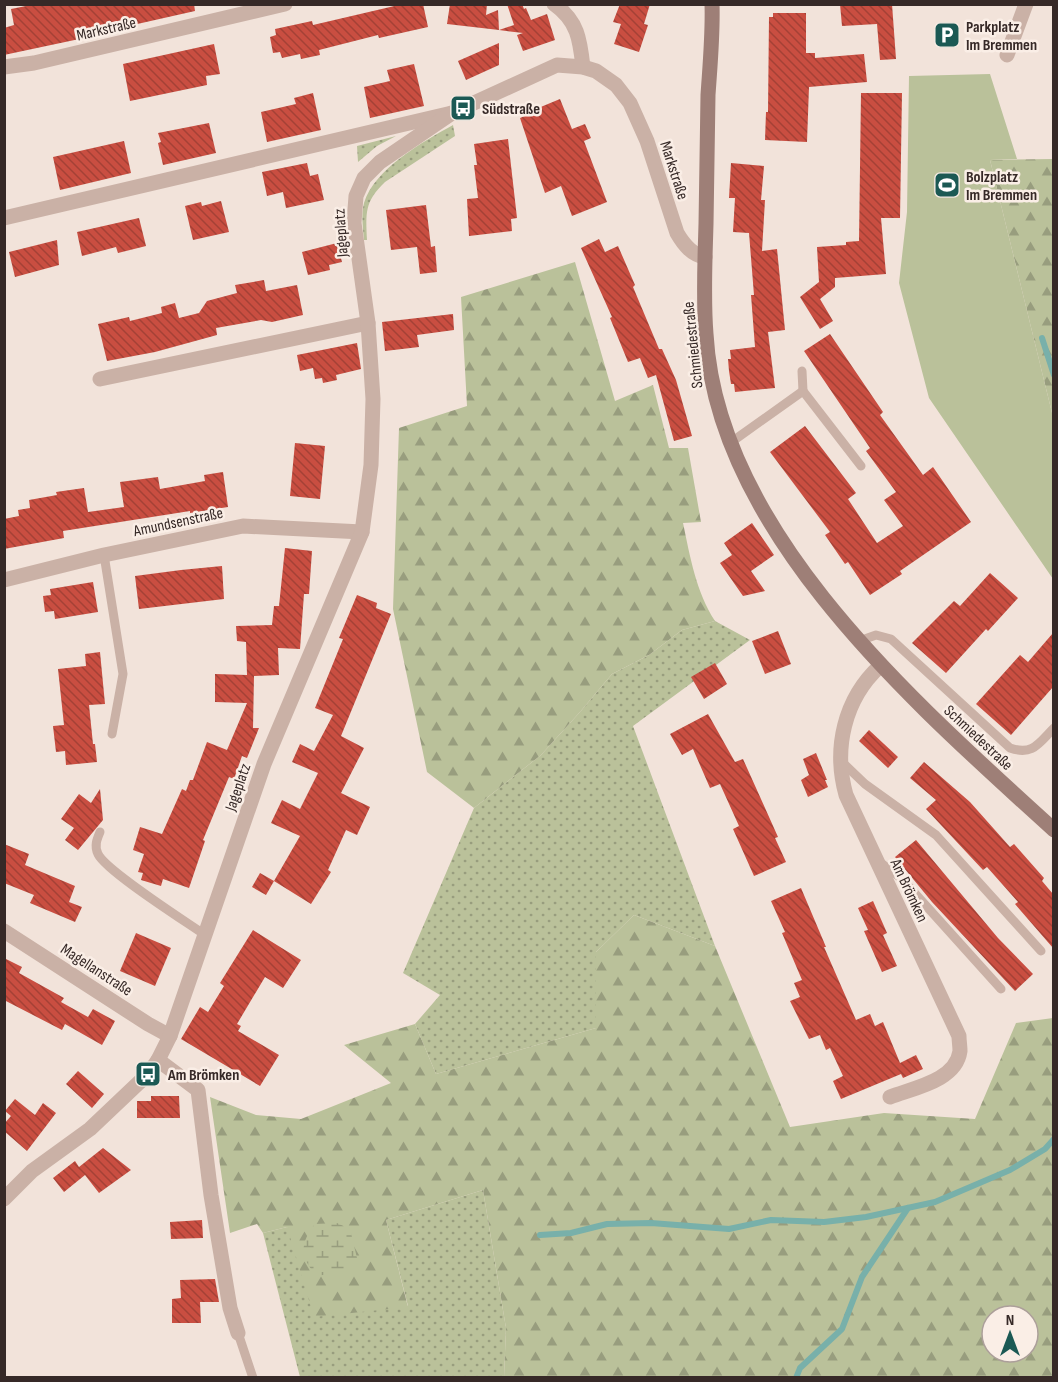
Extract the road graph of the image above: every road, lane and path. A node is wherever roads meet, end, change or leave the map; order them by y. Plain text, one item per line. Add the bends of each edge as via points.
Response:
1 (285, 4) edge
2 (554, 4) edge
3 (712, 4) edge
4 (1026, 4) edge
5 (1007, 55) dead end
6 (4, 67) edge
7 (584, 67) junction
8 (452, 113) junction
9 (4, 218) edge
10 (705, 257) junction
11 (368, 323) junction
12 (802, 371) dead end
13 (100, 379) dead end
14 (803, 391) junction
15 (730, 443) junction
16 (861, 466) dead end
17 (362, 532) junction
18 (104, 555) junction
19 (4, 580) edge
20 (859, 641) junction
21 (880, 666) junction
22 (1053, 728) edge
23 (112, 734) dead end
24 (839, 759) junction
25 (1053, 830) edge
26 (100, 832) dead end
27 (876, 860) junction
28 (4, 931) edge
29 (205, 935) junction
30 (1041, 951) dead end
31 (1001, 990) dead end
32 (170, 1036) junction
33 (158, 1060) junction
34 (890, 1097) dead end
35 (4, 1199) edge
36 (238, 1333) joint
37 (253, 1377) edge

1 - 6 street, Markstraße
2 - 7 street via 574,24
3 - 10 main road, Schmiedestraße
4 - 5 street
7 - 8 street via 557,65
7 - 10 street, Markstraße via 616,85 630,103 676,233 697,256
8 - 9 street
8 - 11 street, Jageplatz via 380,162 358,189 354,223
10 - 15 main road, Schmiedestraße via 705,324 711,381
11 - 13 street
11 - 17 street, Jageplatz via 373,434
12 - 14 lane
14 - 15 lane
14 - 16 lane
15 - 20 main road, Schmiedestraße via 766,515 800,567
17 - 18 street, Amundsenstraße via 243,526
17 - 29 street, Jageplatz via 264,764
18 - 19 street, Amundsenstraße
18 - 23 lane via 123,674
20 - 21 main road, Schmiedestraße
20 - 22 lane, Schmiedestraße via 876,635 891,639 1010,748 1028,751
21 - 24 street, Am Brömken via 868,677 853,703
21 - 25 main road, Schmiedestraße
24 - 27 street, Am Brömken via 846,795
24 - 30 lane via 865,784 936,835
26 - 29 lane via 96,844 99,857
27 - 31 lane via 902,879
27 - 34 street, Am Brömken via 959,1036 960,1052 946,1074
28 - 32 street, Magellanstraße
29 - 32 street, Jageplatz
32 - 33 street, Jageplatz
33 - 35 street, Jageplatz via 90,1130 32,1171
33 - 36 street via 198,1090 213,1206 230,1308
36 - 37 lane

